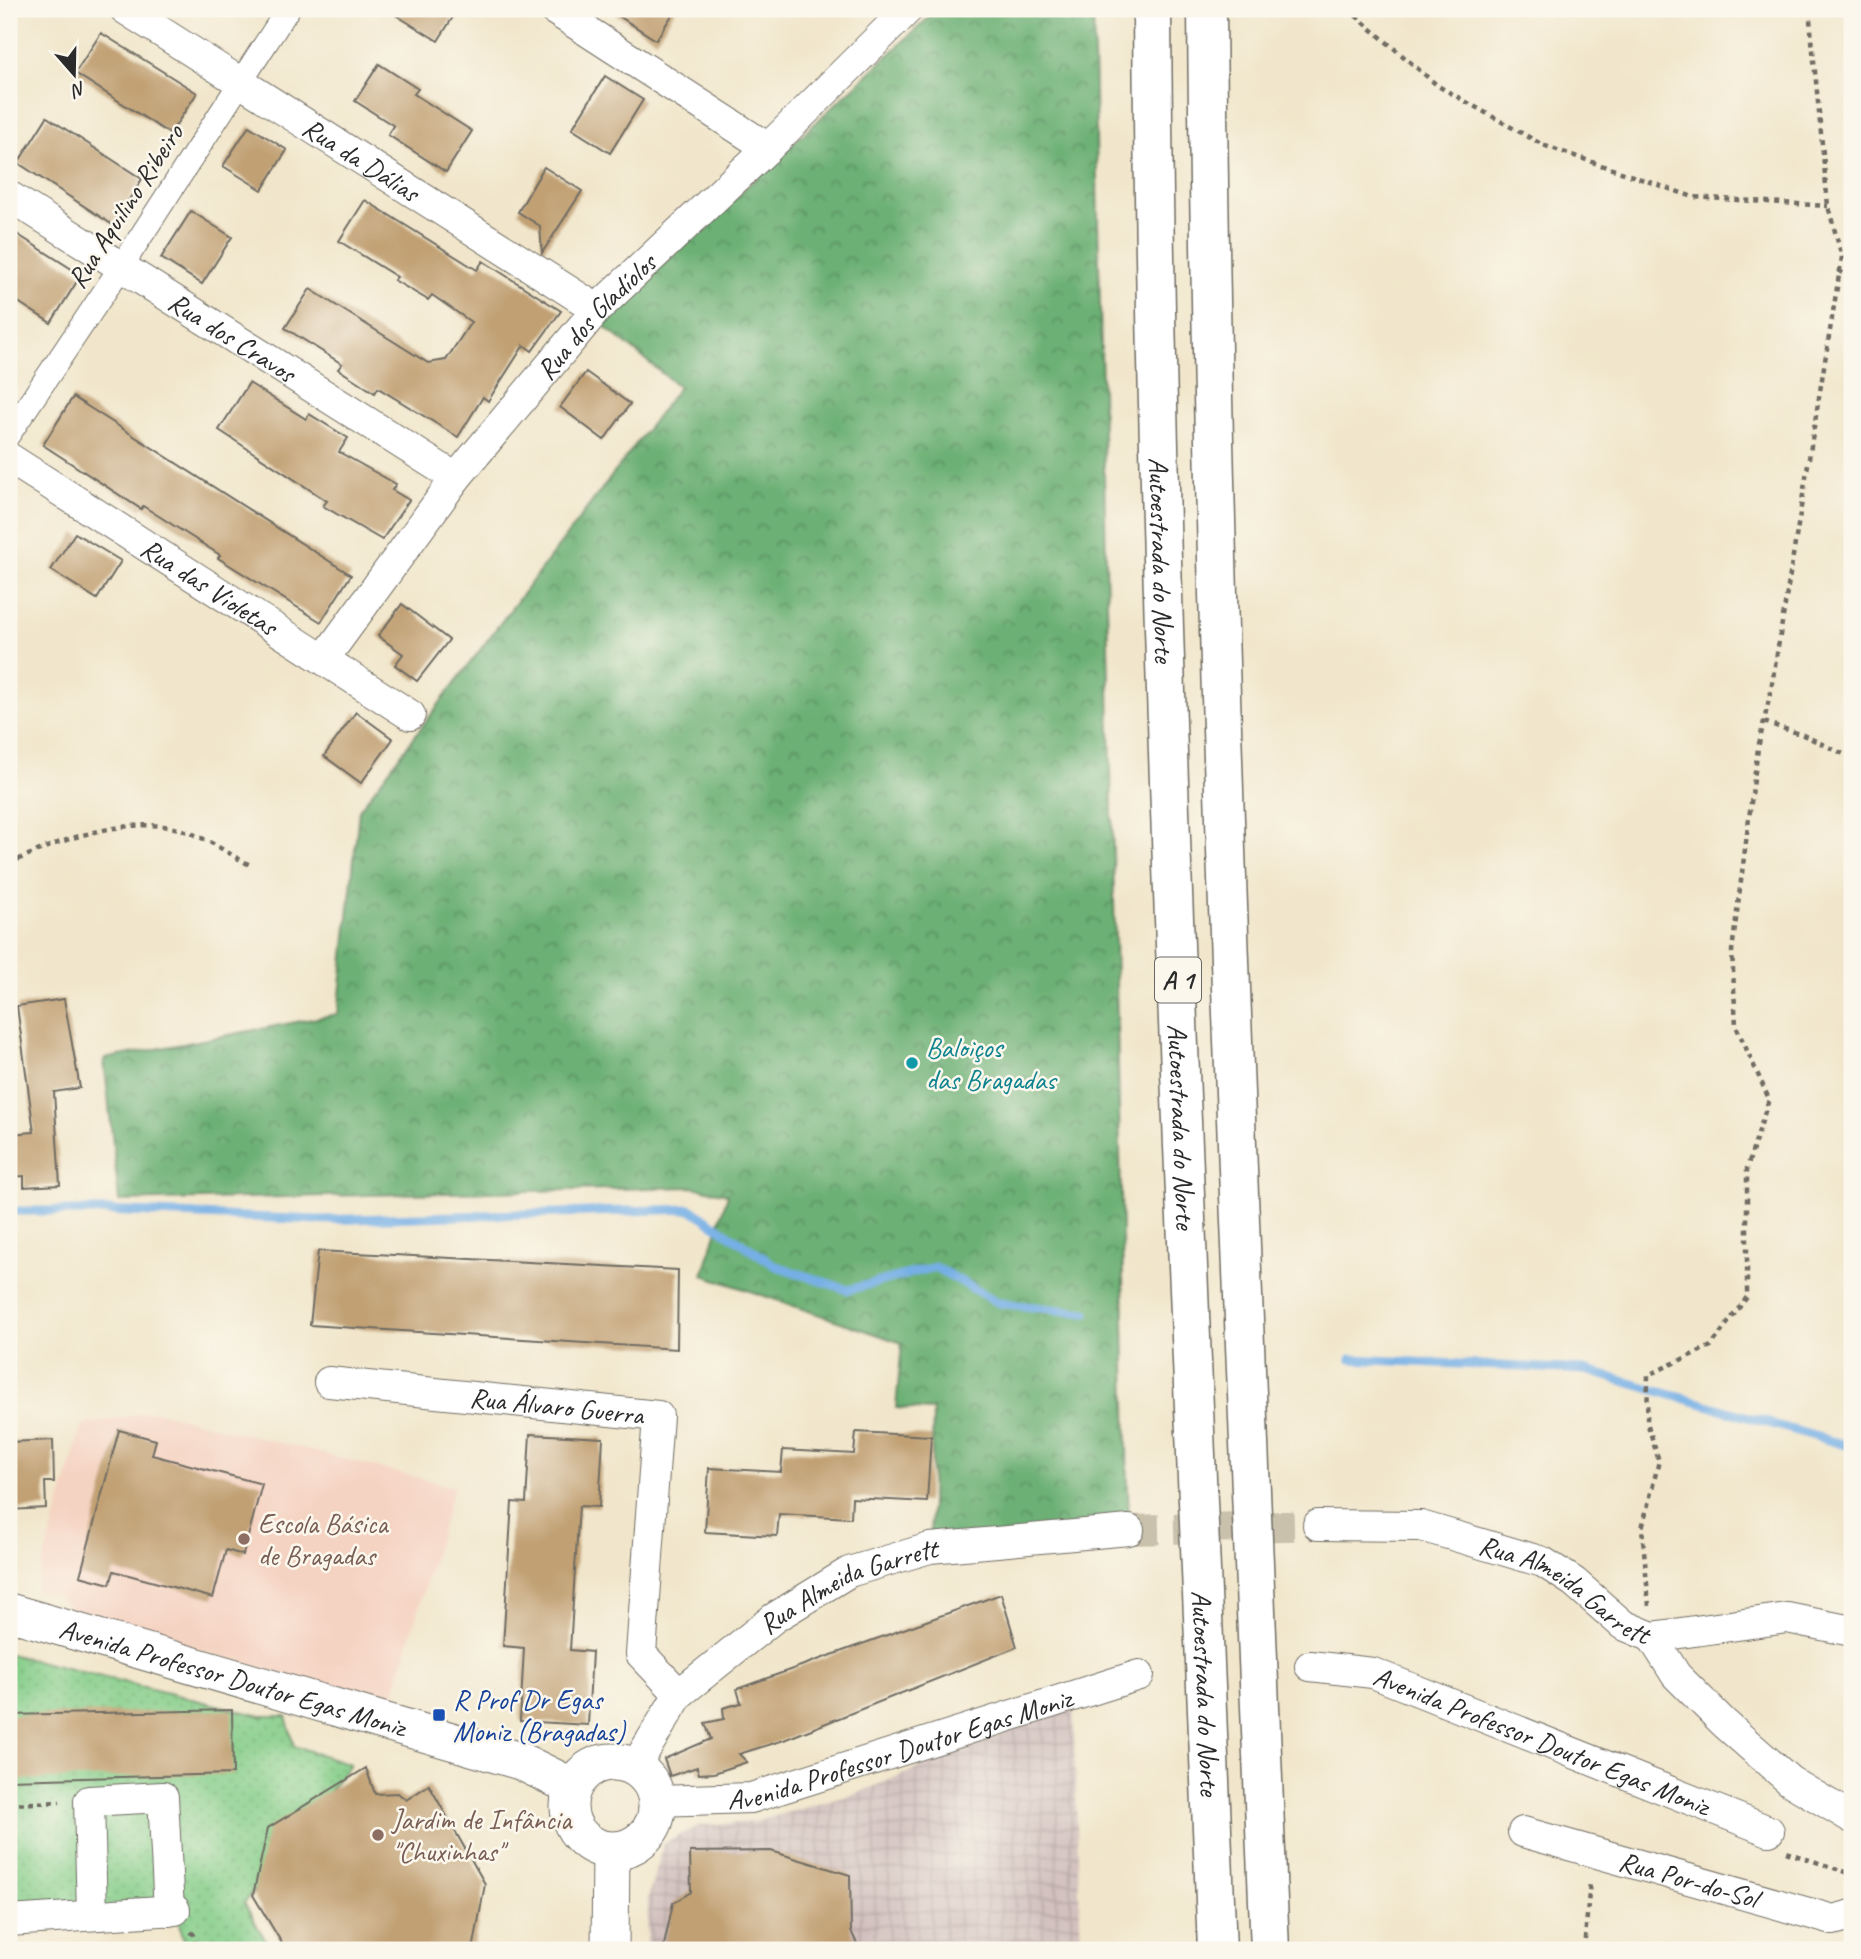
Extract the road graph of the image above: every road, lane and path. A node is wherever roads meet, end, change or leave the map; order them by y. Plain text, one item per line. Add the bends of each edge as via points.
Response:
1 (125, 9) edge
2 (288, 9) edge
3 (553, 9) edge
4 (908, 9) edge
5 (1152, 9) edge
6 (1207, 9) edge
7 (1348, 9) edge
8 (1809, 9) edge
9 (242, 83) junction
10 (768, 148) junction
11 (9, 196) edge
12 (1828, 206) junction
13 (121, 267) junction
14 (1839, 270) junction
15 (1852, 282) edge
16 (597, 309) junction
17 (9, 434) edge
18 (9, 458) edge
19 (456, 478) junction
20 (324, 660) junction
21 (410, 715) dead end
22 (1764, 722) junction
23 (1852, 758) edge
24 (9, 864) edge
25 (250, 864) dead end
26 (329, 1382) dead end
27 (1318, 1525) tunnel mouth
28 (1129, 1530) tunnel mouth
29 (9, 1612) edge
30 (1852, 1631) edge
31 (1652, 1637) junction
32 (1310, 1666) dead end
33 (1139, 1675) dead end
34 (679, 1694) junction
35 (635, 1767) junction
36 (573, 1787) junction
37 (89, 1801) junction
38 (657, 1801) junction
39 (9, 1804) edge
40 (1852, 1818) edge
41 (1769, 1831) joint
42 (1523, 1832) dead end
43 (611, 1851) junction
44 (1598, 1853) junction
45 (1852, 1874) edge
46 (92, 1915) junction
47 (1852, 1915) edge
48 (9, 1921) edge
49 (610, 1950) edge
50 (1217, 1950) edge
51 (1270, 1950) edge
52 (1584, 1950) edge

1 - 9 street, Rua da Dálias
2 - 9 street, Rua Aquilino Ribeiro
3 - 10 street
4 - 10 street, Rua dos Gladíolos
5 - 50 highway, Autoestrada do Norte / A 1 via 1154,312 1164,611
6 - 51 highway, Autoestrada do Norte / A 1 via 1217,624
7 - 12 path via 1438,86 1544,145 1693,197
8 - 12 path
9 - 13 street, Rua Aquilino Ribeiro
9 - 16 street, Rua da Dálias
10 - 16 street, Rua dos Gladíolos
11 - 13 street, Rua dos Cravos
12 - 14 path via 1842,257
13 - 17 street, Rua Aquilino Ribeiro
13 - 19 street, Rua dos Cravos
14 - 15 path
14 - 22 path
16 - 19 street, Rua dos Gladíolos
18 - 20 street, Rua das Violetas
19 - 20 street, Rua dos Gladíolos
20 - 21 street, Rua das Violetas
22 - 23 path
22 - 31 path via 1732,951 1736,1026 1769,1099 1747,1168 1747,1297 1711,1346 1648,1376 1647,1422 1659,1461 1642,1528
24 - 25 path via 36,850 91,833 147,826 182,830
26 - 34 street, Rua Álvaro Guerra via 658,1416 641,1654
27 - 31 street, Rua Almeida Garrett via 1421,1526 1543,1562 1623,1625
28 - 34 street, Rua Almeida Garrett via 930,1548 849,1572 774,1618
29 - 36 street, Avenida Professor Doutor Egas Moniz via 520,1761
30 - 31 street, Rua Almeida Garrett via 1787,1618
31 - 40 street via 1676,1675 1724,1723 1790,1782
32 - 41 street, Avenida Professor Doutor Egas Moniz via 1373,1673
33 - 38 street, Avenida Professor Doutor Egas Moniz via 751,1798
34 - 35 street, Rua Almeida Garrett
35 - 36 street via 621,1762 593,1766
35 - 38 street via 649,1782
36 - 43 street via 569,1801 575,1829 584,1840
37 - 39 path
37 - 46 street
37 - 46 street via 163,1797 172,1911
38 - 43 street via 657,1814 645,1837
41 - 45 path via 1773,1848
42 - 44 street, Rua Por-do-Sol
43 - 49 street
44 - 47 street, Rua Por-do-Sol via 1833,1920
44 - 52 path via 1590,1881
46 - 48 street

